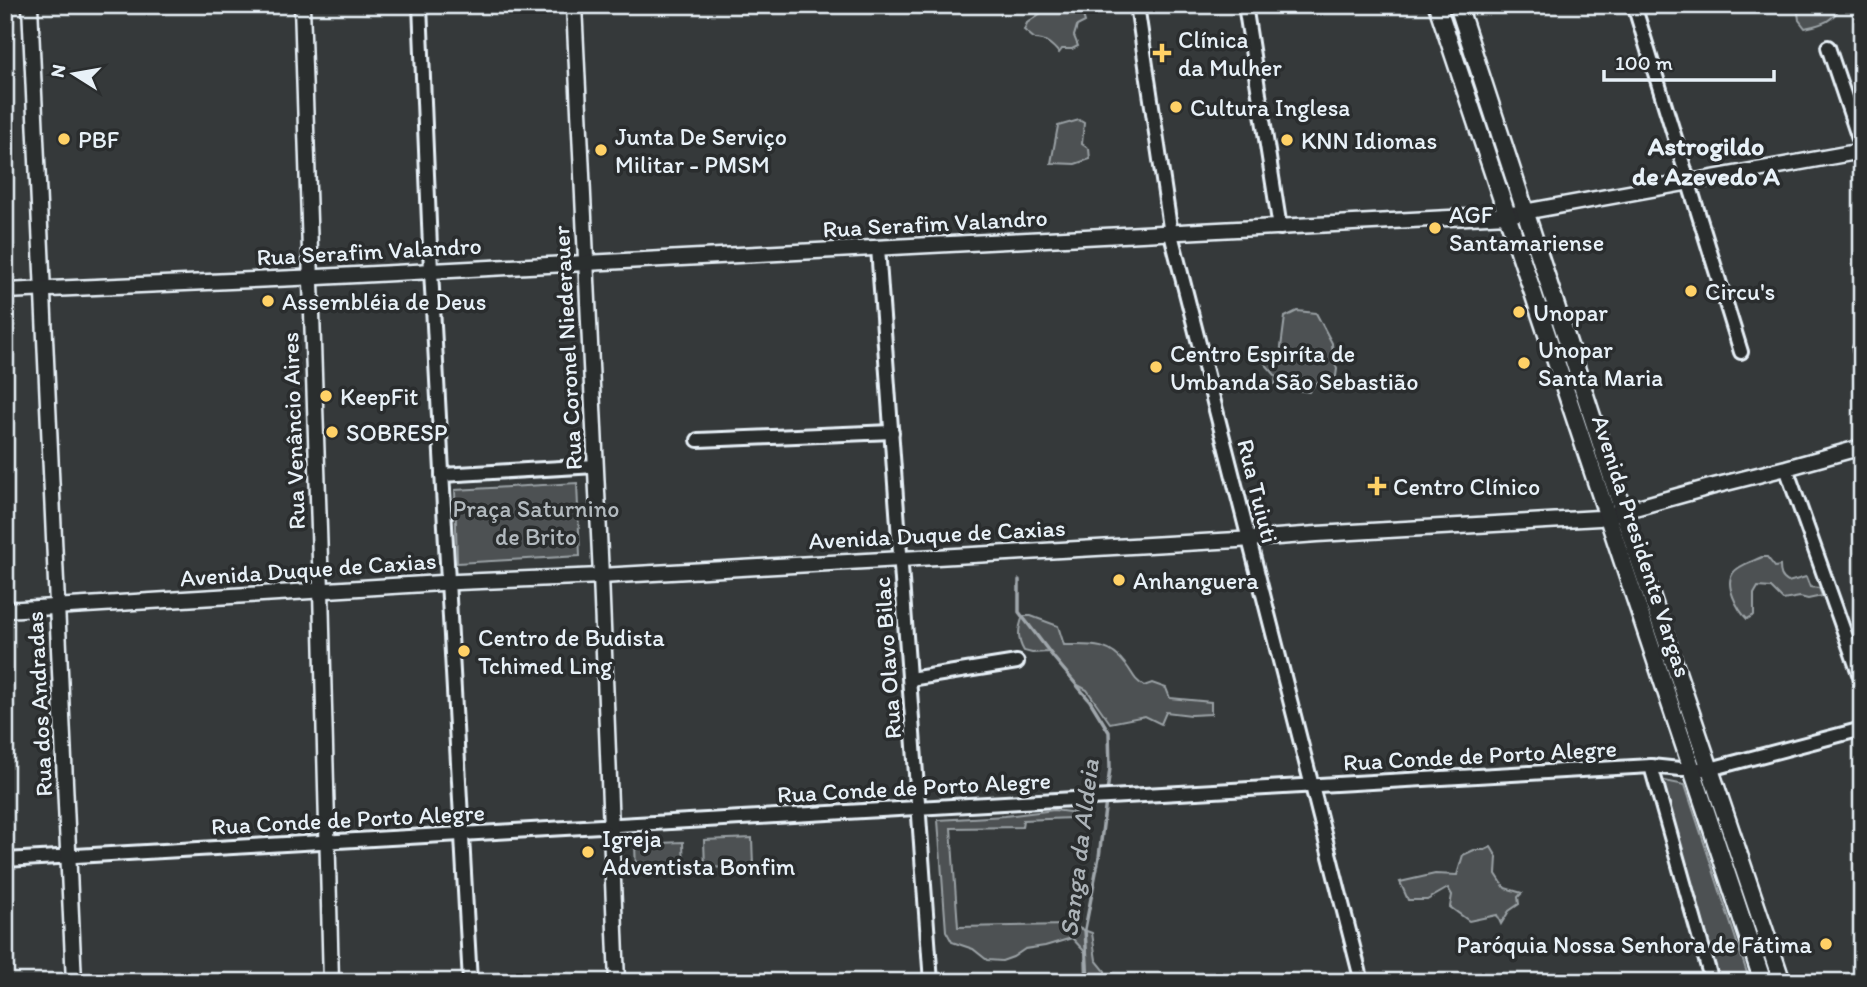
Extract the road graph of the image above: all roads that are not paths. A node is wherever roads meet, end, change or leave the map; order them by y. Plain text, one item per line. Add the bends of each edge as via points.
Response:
1 (30, 5) edge
2 (302, 5) edge
3 (420, 5) edge
4 (574, 5) edge
5 (1136, 5) edge
6 (1245, 5) edge
7 (1437, 5) edge
8 (1458, 5) edge
9 (1634, 5) edge
10 (1828, 47) dead end
11 (1862, 149) edge
12 (1688, 182) junction
13 (1525, 212) junction
14 (1507, 215) junction
15 (1280, 228) junction
16 (1171, 234) junction
17 (878, 248) junction
18 (586, 263) junction
19 (431, 271) junction
20 (311, 278) junction
21 (43, 289) junction
22 (5, 291) edge
23 (1741, 352) dead end
24 (892, 432) junction
25 (698, 440) dead end
26 (1862, 447) edge
27 (596, 466) junction
28 (1786, 468) junction
29 (442, 475) junction
30 (1616, 514) junction
31 (1249, 540) junction
32 (901, 559) junction
33 (601, 576) junction
34 (448, 582) junction
35 (321, 590) junction
36 (57, 607) junction
37 (5, 610) edge
38 (1017, 662) dead end
39 (909, 679) junction
40 (1862, 682) edge
41 (1862, 729) edge
42 (1651, 766) junction
43 (1692, 769) junction
44 (1710, 769) junction
45 (1312, 785) junction
46 (919, 808) junction
47 (611, 825) junction
48 (461, 834) junction
49 (328, 842) junction
50 (69, 856) junction
51 (5, 860) edge
52 (74, 982) edge
53 (331, 982) edge
54 (470, 982) edge
55 (617, 982) edge
56 (932, 982) edge
57 (1362, 982) edge
58 (1712, 982) edge
59 (1763, 982) edge
60 (1782, 982) edge

1 - 21 street, Rua dos Andradas
2 - 20 street, Rua Venâncio Aires
3 - 19 street
4 - 18 street, Rua Coronel Niederauer
5 - 16 street, Rua Tuiuti
6 - 15 street
7 - 14 main road, Avenida Presidente Vargas
8 - 13 main road, Avenida Presidente Vargas
9 - 12 street
10 - 11 street
11 - 12 street, Rua Serafim Valandro
12 - 13 street, Rua Serafim Valandro
12 - 23 street
13 - 14 street, Rua Serafim Valandro
13 - 30 main road, Avenida Presidente Vargas
14 - 15 street, Rua Serafim Valandro
14 - 30 main road, Avenida Presidente Vargas
15 - 16 street, Rua Serafim Valandro
16 - 17 street, Rua Serafim Valandro
16 - 31 street, Rua Tuiuti
17 - 18 street, Rua Serafim Valandro
17 - 24 street, Rua Olavo Bilac
18 - 19 street, Rua Serafim Valandro
18 - 27 street, Rua Coronel Niederauer
19 - 20 street, Rua Serafim Valandro
19 - 29 street
20 - 21 street, Rua Serafim Valandro
20 - 35 street, Rua Venâncio Aires
21 - 22 street, Rua Serafim Valandro
21 - 36 street, Rua dos Andradas
24 - 25 street
24 - 32 street, Rua Olavo Bilac
26 - 28 street, Avenida Duque de Caxias
27 - 29 street
27 - 33 street, Rua Coronel Niederauer
28 - 30 street, Avenida Duque de Caxias
28 - 40 street
29 - 34 street
30 - 31 street, Avenida Duque de Caxias
30 - 43 main road, Avenida Presidente Vargas
30 - 44 main road, Avenida Presidente Vargas
31 - 32 street, Avenida Duque de Caxias
31 - 45 street, Rua Tuiuti
32 - 33 street, Avenida Duque de Caxias
32 - 39 street, Rua Olavo Bilac
33 - 34 street, Avenida Duque de Caxias
33 - 47 street, Rua Coronel Niederauer
34 - 35 street, Avenida Duque de Caxias
34 - 48 street
35 - 36 street, Avenida Duque de Caxias
35 - 49 street, Rua Venâncio Aires
36 - 37 street, Avenida Duque de Caxias
36 - 50 street, Rua dos Andradas
38 - 39 street
39 - 46 street, Rua Olavo Bilac
41 - 44 street, Rua Conde de Porto Alegre
42 - 43 street, Rua Conde de Porto Alegre
42 - 45 street, Rua Conde de Porto Alegre
42 - 58 street
43 - 44 street, Rua Conde de Porto Alegre
43 - 59 main road, Avenida Presidente Vargas
44 - 60 main road, Avenida Presidente Vargas
45 - 46 street, Rua Conde de Porto Alegre
45 - 57 street, Rua Tuiuti
46 - 47 street, Rua Conde de Porto Alegre
46 - 56 street, Rua Olavo Bilac
47 - 48 street, Rua Conde de Porto Alegre
47 - 55 street, Rua Coronel Niederauer
48 - 49 street, Rua Conde de Porto Alegre
48 - 54 street
49 - 50 street, Rua Conde de Porto Alegre
49 - 53 street, Rua Venâncio Aires
50 - 51 street, Rua Conde de Porto Alegre
50 - 52 street, Rua dos Andradas

